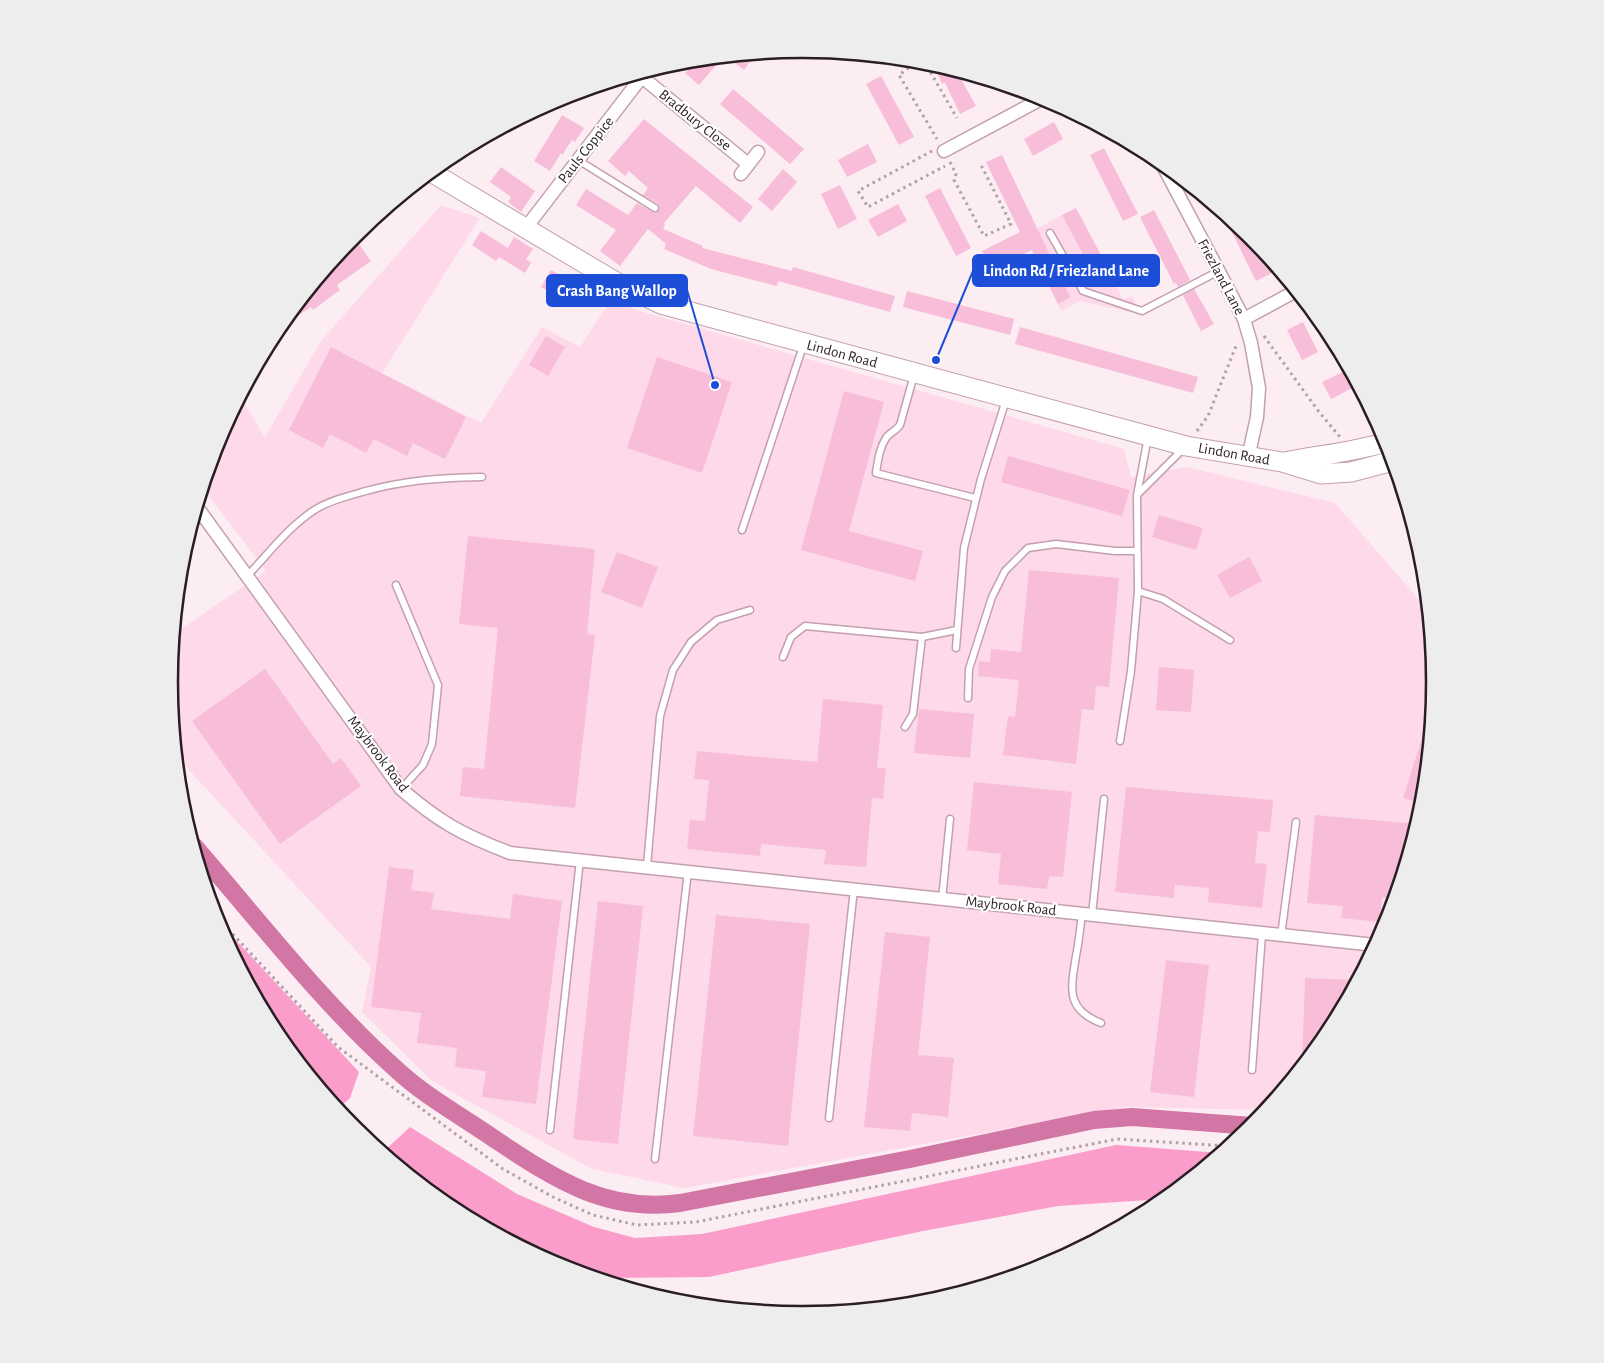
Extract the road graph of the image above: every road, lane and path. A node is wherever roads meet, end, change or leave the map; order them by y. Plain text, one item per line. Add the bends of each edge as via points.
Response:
1 (909, 67) edge
2 (929, 70) edge
3 (647, 77) edge
4 (640, 79) edge
5 (1034, 102) edge
6 (957, 118) dead end
7 (942, 148) junction
8 (758, 152) dead end
9 (578, 160) junction
10 (950, 163) junction
11 (981, 164) dead end
12 (436, 176) edge
13 (1168, 177) edge
14 (655, 208) dead end
15 (524, 229) junction
16 (1050, 233) dead end
17 (1217, 272) junction
18 (1291, 294) edge
19 (1244, 322) junction
20 (804, 344) junction
21 (1251, 344) junction
22 (914, 373) junction
23 (1007, 399) junction
24 (1148, 436) junction
25 (1342, 439) dead end
26 (1379, 444) edge
27 (1186, 446) junction
28 (1248, 458) junction
29 (1282, 462) junction
30 (1386, 463) edge
31 (482, 477) dead end
32 (1138, 495) junction
33 (976, 498) junction
34 (201, 513) edge
35 (742, 530) dead end
36 (1137, 551) junction
37 (248, 576) junction
38 (396, 585) dead end
39 (1138, 591) junction
40 (750, 610) dead end
41 (957, 630) junction
42 (922, 637) junction
43 (1230, 640) dead end
44 (956, 648) dead end
45 (783, 657) dead end
46 (968, 698) dead end
47 (905, 728) dead end
48 (1120, 741) dead end
49 (401, 789) junction
50 (1104, 799) dead end
51 (950, 819) dead end
52 (1296, 822) dead end
53 (580, 860) junction
54 (647, 866) junction
55 (688, 871) junction
56 (854, 889) junction
57 (942, 899) junction
58 (1087, 915) junction
59 (229, 930) edge
60 (1262, 934) junction
61 (1281, 936) junction
62 (1368, 944) edge
63 (1101, 1023) dead end
64 (1252, 1070) dead end
65 (829, 1118) dead end
66 (550, 1130) dead end
67 (1219, 1145) edge
68 (655, 1159) dead end

1 - 7 path via 899,74
2 - 6 path
3 - 8 street, Bradbury Close via 745,169
4 - 9 street, Pauls Coppice
5 - 7 street
7 - 10 path
7 - 10 path via 858,191 868,206
9 - 14 lane
9 - 15 street, Pauls Coppice
10 - 11 path via 956,174 954,180 984,236 1010,224
12 - 15 main road, Lindon Road
13 - 17 street, Friezland Lane
15 - 20 main road, Lindon Road via 621,285 661,304
16 - 17 lane via 1084,291 1142,311
17 - 19 street, Friezland Lane
18 - 19 street
19 - 21 street, Friezland Lane
19 - 27 path via 1208,416
20 - 22 main road, Lindon Road
20 - 35 lane
21 - 25 path via 1265,336
21 - 28 street, Friezland Lane via 1258,388 1257,417
22 - 23 main road, Lindon Road
22 - 33 lane via 900,425 887,436 876,473
23 - 24 main road, Lindon Road
23 - 33 lane
24 - 27 main road, Lindon Road
24 - 32 lane
26 - 29 main road, Lindon Road
27 - 28 main road, Lindon Road
27 - 32 lane
28 - 29 main road, Lindon Road
29 - 30 main road, Lindon Road via 1321,474 1358,471
31 - 37 lane via 394,483 332,501 294,526
32 - 36 lane
33 - 41 lane via 964,548
34 - 37 street, Maybrook Road
36 - 39 lane
36 - 46 lane via 1056,544 1028,548 1005,572 992,597 969,669
37 - 49 street, Maybrook Road
38 - 49 lane via 438,685 432,744 423,765
39 - 43 lane via 1163,600
39 - 48 lane via 1131,671
40 - 54 lane via 717,620 691,642 672,670 660,716
41 - 42 lane
41 - 44 lane
42 - 45 lane via 805,626 791,637
42 - 47 lane via 913,714
49 - 53 street, Maybrook Road via 432,815 469,838 510,853
50 - 58 lane
51 - 57 lane
52 - 61 lane
53 - 54 street, Maybrook Road
53 - 66 lane
54 - 55 street, Maybrook Road
55 - 56 street, Maybrook Road
55 - 68 lane
56 - 57 street, Maybrook Road
56 - 65 lane
57 - 58 street, Maybrook Road
58 - 60 street, Maybrook Road
58 - 63 lane via 1070,989 1076,1005 1087,1018
59 - 67 path via 338,1047 503,1169 593,1215 637,1226 696,1222 1117,1138
60 - 61 street, Maybrook Road
60 - 64 lane
61 - 62 street, Maybrook Road

